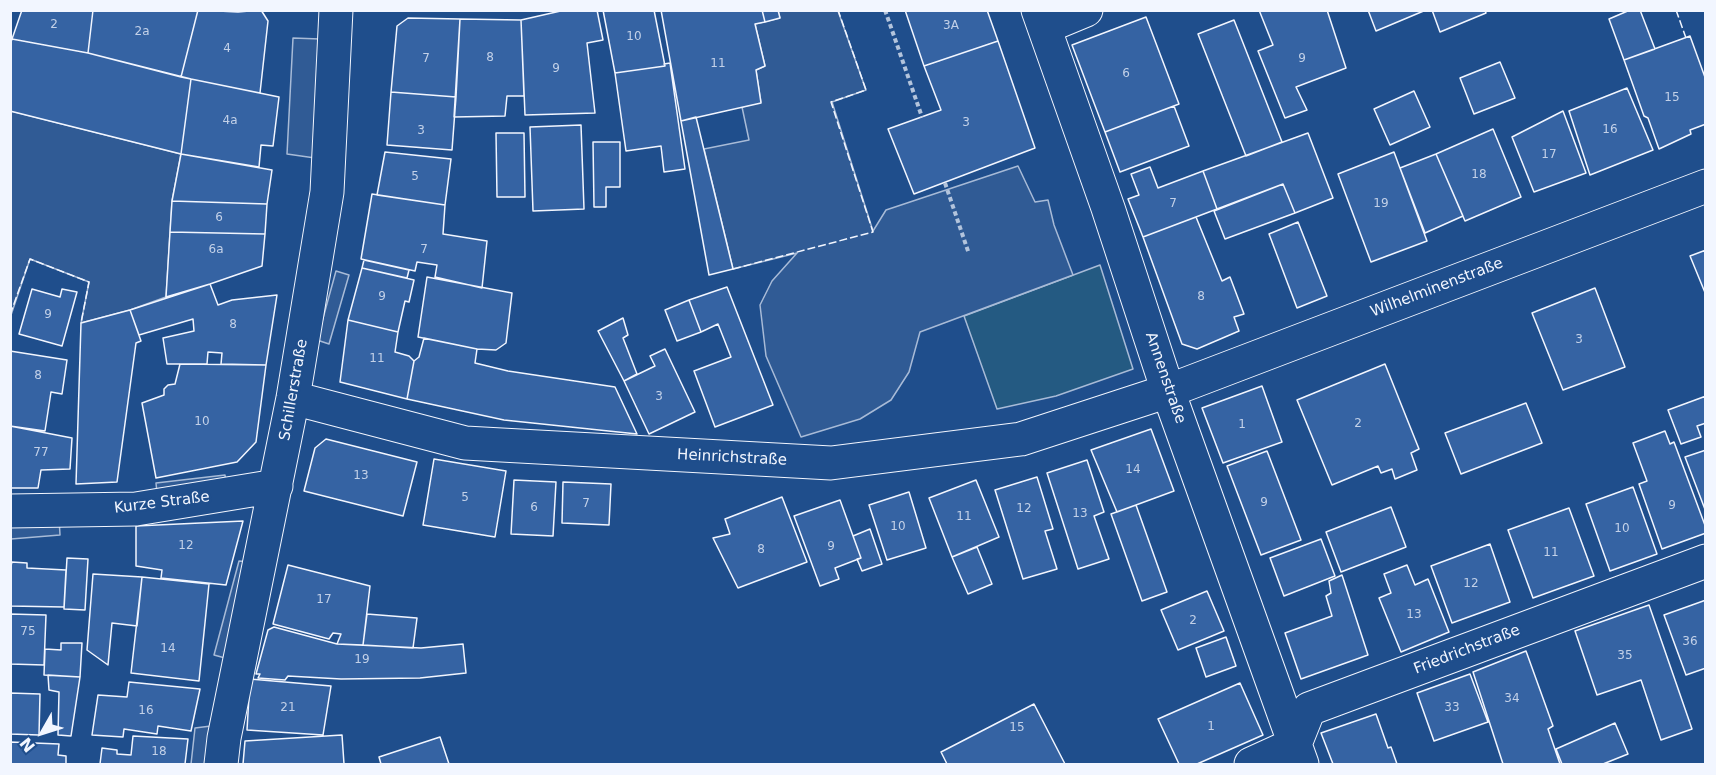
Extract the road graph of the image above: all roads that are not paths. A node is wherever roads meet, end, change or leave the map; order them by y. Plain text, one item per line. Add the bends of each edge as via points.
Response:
1 (336, 10) edge
2 (1086, 10) edge
3 (1041, 19) edge
4 (1706, 186) edge
5 (1168, 391) junction
6 (293, 398) junction
7 (276, 486) junction
8 (10, 511) edge
9 (1706, 561) edge
10 (1299, 754) edge
11 (221, 765) edge
12 (1251, 765) edge

1 - 6 street, Schillerstraße via 327,192
2 - 3 street
3 - 5 street, Annenstraße
4 - 5 street, Wilhelminenstraße
5 - 6 street, Heinrichstraße via 1021,439 831,463 465,443
5 - 10 street, Annenstraße
6 - 7 street, Schillerstraße
7 - 8 street, Kurze Straße via 136,509
7 - 11 street, Schillerstraße
9 - 10 street, Friedrichstraße via 1309,710
10 - 12 street

